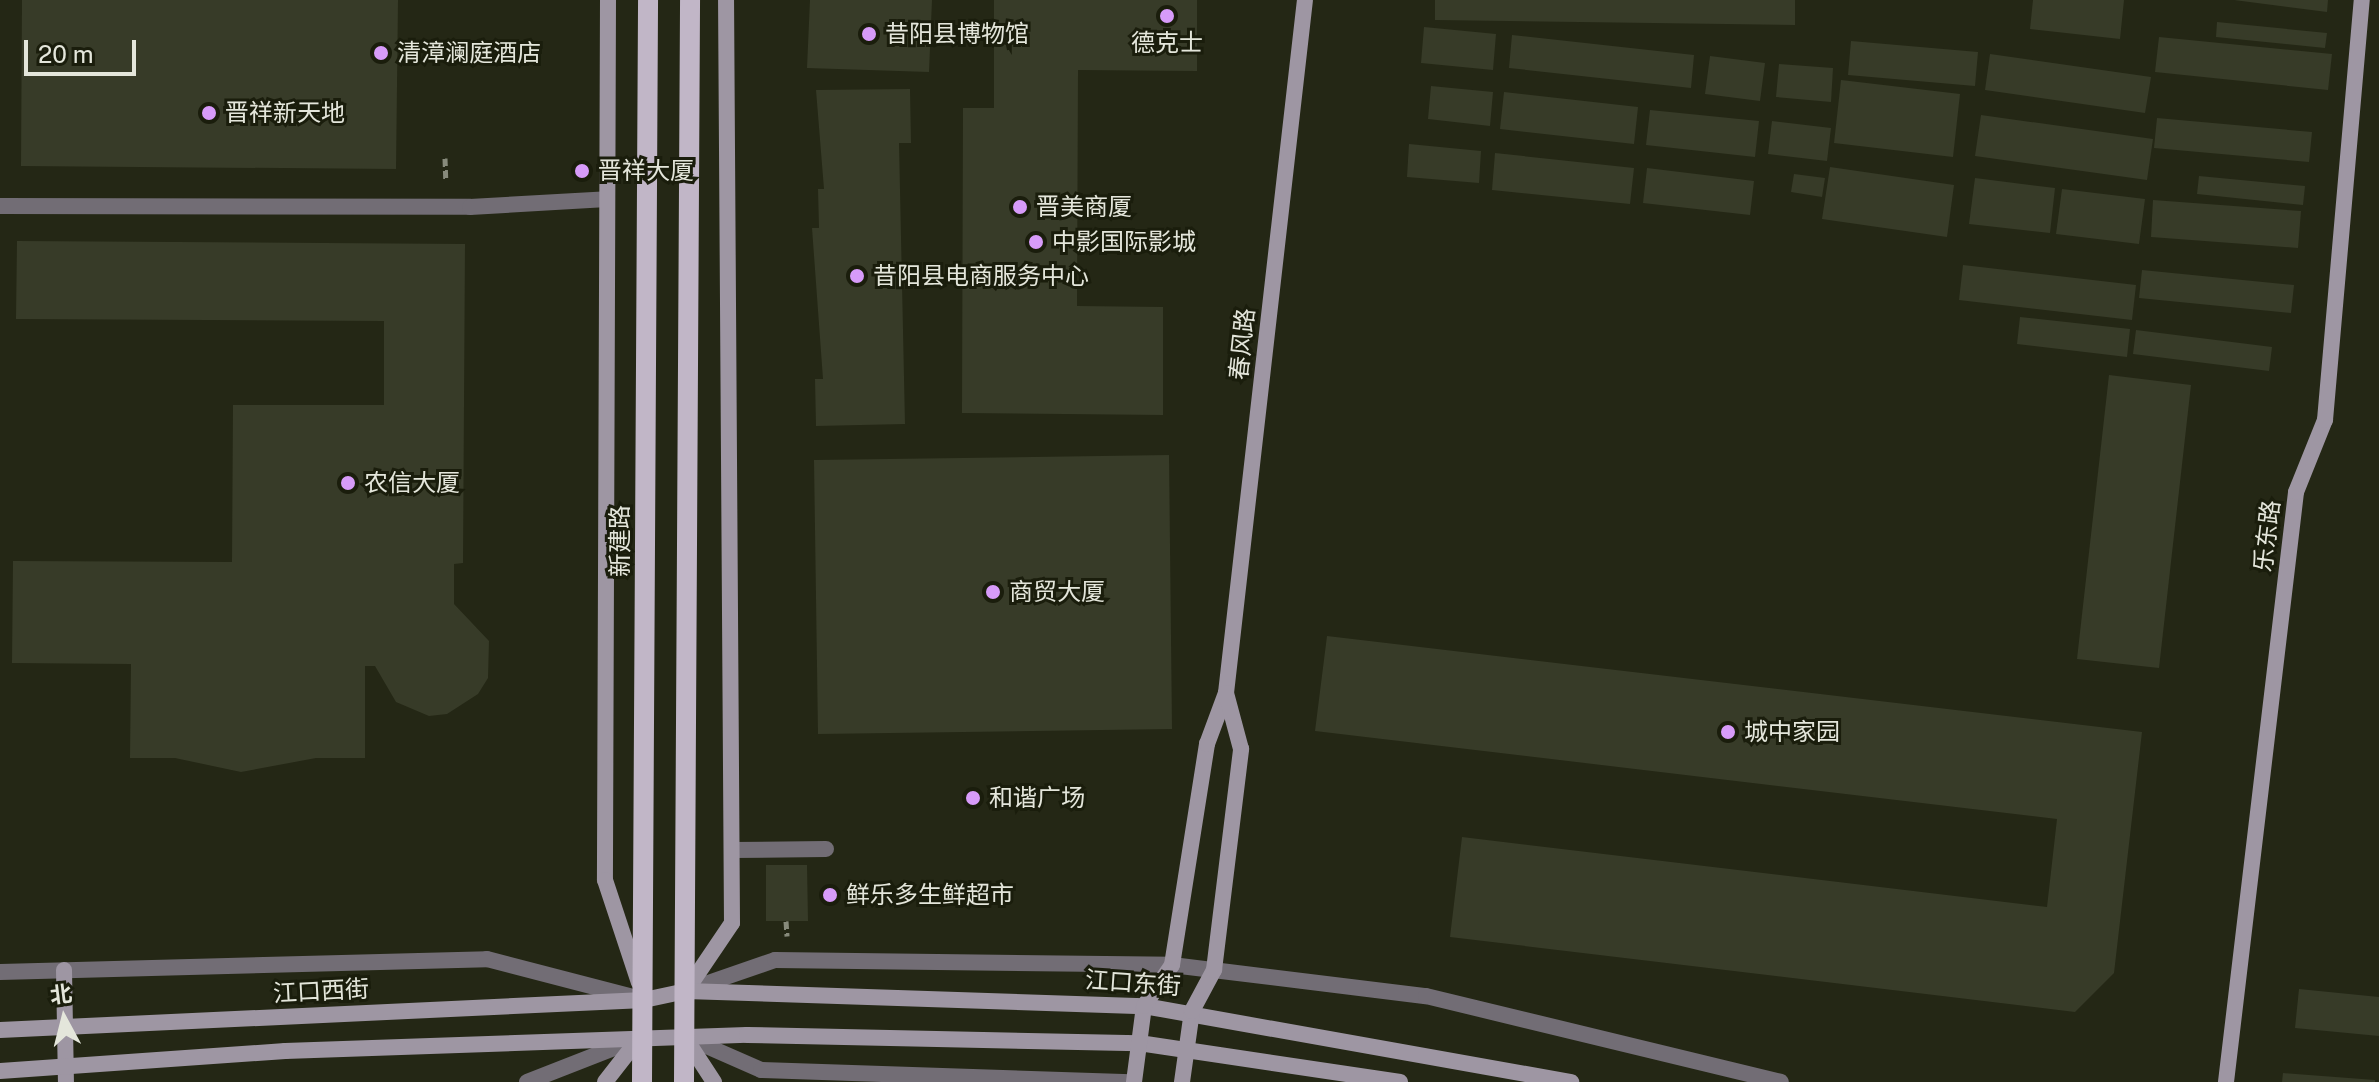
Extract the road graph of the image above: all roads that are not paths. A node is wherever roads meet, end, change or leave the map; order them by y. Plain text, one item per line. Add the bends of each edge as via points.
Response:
1 (608, 0) edge
2 (648, 0) edge
3 (690, 0) edge
4 (726, 0) edge
5 (1305, 0) edge
6 (2362, 0) edge
7 (607, 199) junction
8 (0, 206) edge
9 (1226, 693) junction
10 (826, 849) dead end
11 (732, 850) junction
12 (1172, 965) junction
13 (64, 970) junction
14 (1214, 970) junction
15 (0, 972) edge
16 (686, 991) junction
17 (644, 1000) junction
18 (1144, 1006) junction
19 (1192, 1011) junction
20 (65, 1027) junction
21 (0, 1030) edge
22 (641, 1036) junction
23 (684, 1036) junction
24 (1139, 1043) junction
25 (1187, 1048) junction
26 (0, 1071) edge
27 (65, 1075) edge
28 (527, 1082) edge
29 (605, 1082) edge
30 (642, 1082) edge
31 (684, 1082) edge
32 (714, 1082) edge
33 (1132, 1082) edge
34 (1182, 1082) edge
35 (1400, 1082) edge
36 (1571, 1082) edge
37 (1781, 1082) edge
38 (2226, 1082) edge

1 - 7 main road
2 - 17 main road, 新建路
3 - 16 main road
4 - 11 main road
5 - 9 main road, 春风路
6 - 38 main road, 乐东路 via 2325,420 2296,492
7 - 8 street via 470,207
7 - 17 main road via 605,880
9 - 12 main road, 春风路 via 1207,744
9 - 14 main road, 春风路 via 1241,749
10 - 11 street
11 - 16 main road via 732,923
12 - 14 street
12 - 16 street via 775,960
12 - 18 main road, 春风路
13 - 15 street
13 - 17 street via 487,959
13 - 20 main road
14 - 19 main road, 春风路
14 - 37 street via 1426,996
16 - 17 main road, 江口东街
16 - 18 main road, 江口东街
16 - 23 main road
17 - 20 main road, 江口西街
17 - 22 main road, 新建路
18 - 19 main road, 江口东街
18 - 24 main road, 春风路
19 - 25 main road, 春风路
19 - 36 main road, 江口东街
20 - 21 main road, 江口西街
20 - 27 main road
22 - 23 main road
22 - 27 main road
22 - 28 street
22 - 29 main road
22 - 30 main road, 新建路
23 - 24 main road
23 - 31 main road
23 - 32 main road
23 - 33 street via 761,1070
24 - 25 main road
24 - 33 main road, 春风路
25 - 34 main road, 春风路
25 - 35 main road
26 - 27 main road

